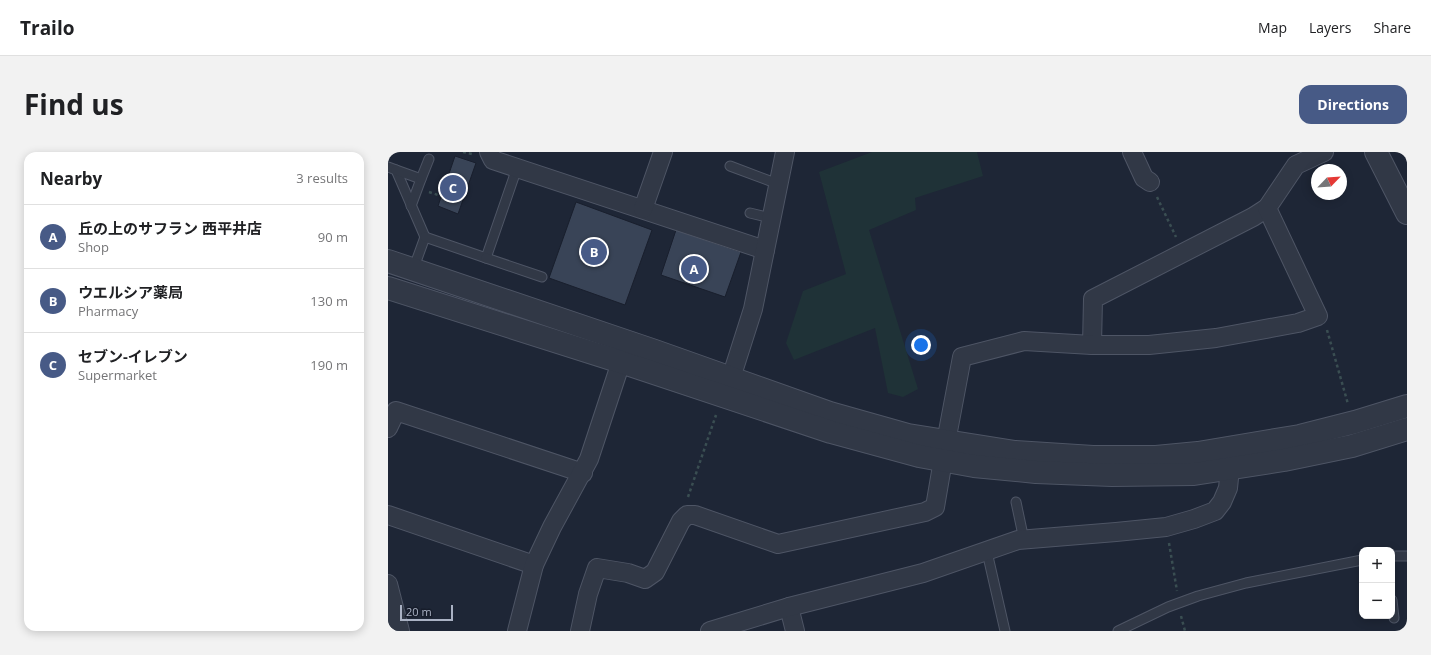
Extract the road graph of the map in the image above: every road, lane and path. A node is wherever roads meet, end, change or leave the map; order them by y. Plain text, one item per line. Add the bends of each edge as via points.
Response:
1 (489, 152) edge
2 (663, 152) edge
3 (785, 152) edge
4 (1132, 152) edge
5 (1324, 152) edge
6 (1376, 152) edge
7 (429, 159) dead end
8 (730, 166) dead end
9 (517, 168) junction
10 (392, 169) edge
11 (421, 179) junction
12 (1150, 182) joint
13 (778, 184) junction
14 (411, 206) junction
15 (1267, 208) junction
16 (643, 209) junction
17 (750, 212) dead end
18 (1407, 213) edge
19 (771, 218) junction
20 (425, 237) junction
21 (765, 250) junction
22 (1183, 253) junction
23 (486, 258) junction
24 (388, 261) edge
25 (413, 270) junction
26 (542, 277) dead end
27 (388, 288) edge
28 (1318, 316) junction
29 (1092, 345) junction
30 (622, 362) junction
31 (731, 378) junction
32 (1407, 406) edge
33 (1349, 409) dead end
34 (716, 415) dead end
35 (388, 428) edge
36 (1407, 429) edge
37 (945, 451) junction
38 (1230, 468) junction
39 (583, 473) junction
40 (1016, 502) dead end
41 (388, 515) edge
42 (687, 515) junction
43 (1166, 526) junction
44 (1024, 540) junction
45 (986, 552) junction
46 (1395, 556) edge
47 (1407, 556) edge
48 (1359, 561) edge
49 (534, 565) junction
50 (388, 584) edge
51 (1178, 603) junction
52 (790, 607) junction
53 (400, 631) edge
54 (517, 631) edge
55 (580, 631) edge
56 (710, 631) edge
57 (795, 631) edge
58 (1005, 631) edge
59 (1118, 631) edge
60 (1185, 631) edge

1 - 9 street via 493,160
2 - 16 street
3 - 13 street
4 - 12 street via 1144,178
5 - 15 street via 1296,165
6 - 18 street
7 - 11 lane
8 - 13 lane
9 - 16 street
9 - 23 lane
10 - 11 lane
10 - 14 lane
11 - 14 lane
12 - 22 path
13 - 19 street
14 - 20 lane
15 - 22 street
15 - 28 street
16 - 21 street
17 - 19 lane
19 - 21 street
20 - 23 lane
20 - 25 lane
21 - 31 street via 753,309
22 - 29 street via 1094,299
23 - 26 lane
24 - 25 street
25 - 31 street
27 - 30 street
28 - 29 street via 1298,324 1216,338 1149,345
28 - 33 path via 1326,327
29 - 37 street via 1024,341 962,357
30 - 37 street via 831,432 919,456
30 - 39 street
31 - 37 street via 837,415 908,435
32 - 37 street via 1300,436 1198,453 1156,457 1093,457
34 - 42 path via 686,503
35 - 39 street via 396,411
36 - 38 street via 1352,446
37 - 38 street via 974,466 1036,472 1112,475 1194,474
37 - 42 street via 935,507 925,512 778,544 694,515
38 - 43 street via 1228,488 1215,511
39 - 49 street
40 - 44 lane
41 - 49 street
42 - 55 street via 681,521 655,572 645,579 628,572 597,568
43 - 44 street
43 - 51 path
44 - 45 street
45 - 52 street via 923,573
45 - 58 lane
46 - 47 lane
48 - 51 lane via 1246,583
49 - 54 street
50 - 53 street
51 - 59 lane
51 - 60 path
52 - 56 street
52 - 57 street

